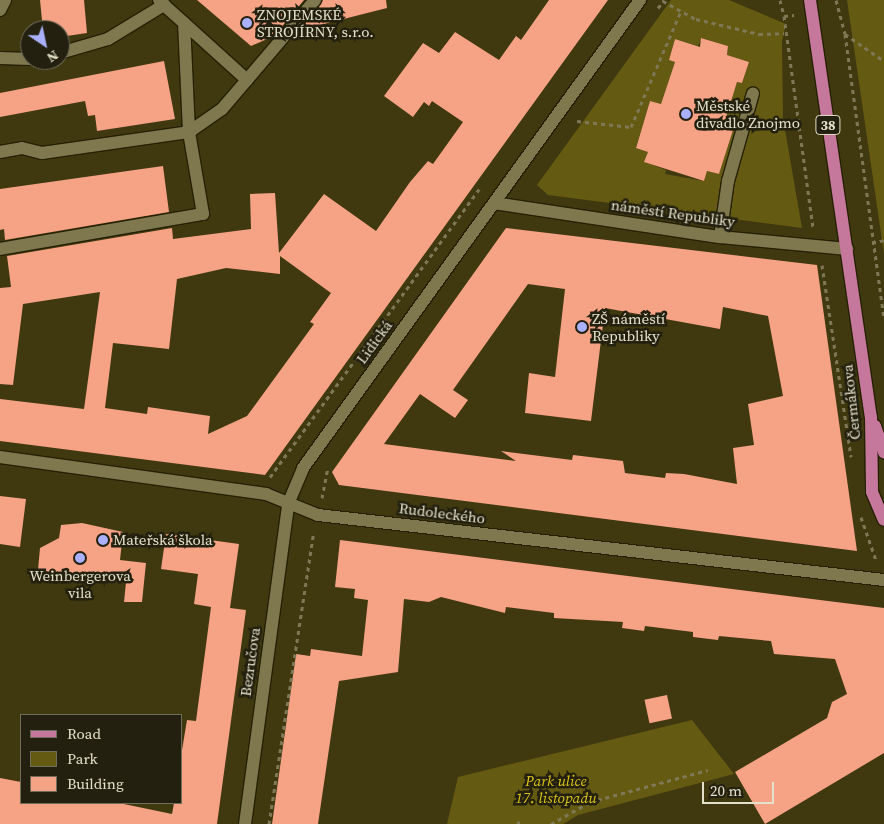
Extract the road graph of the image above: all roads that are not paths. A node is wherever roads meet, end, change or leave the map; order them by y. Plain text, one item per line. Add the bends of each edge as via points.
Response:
1 (5, 0) edge
2 (316, 0) edge
3 (640, 0) edge
4 (810, 0) edge
5 (161, 3) edge
6 (0, 10) edge
7 (184, 23) junction
8 (70, 50) edge
9 (0, 58) edge
10 (20, 59) edge
11 (246, 80) junction
12 (753, 93) dead end
13 (189, 132) junction
14 (0, 152) edge
15 (494, 203) junction
16 (720, 237) junction
17 (847, 249) junction
18 (0, 250) edge
19 (871, 417) junction
20 (884, 452) edge
21 (0, 457) edge
22 (288, 504) junction
23 (884, 520) edge
24 (884, 580) edge
25 (245, 824) edge

1 - 6 street
2 - 11 street
3 - 15 street
4 - 17 main road, 38
5 - 7 street
5 - 8 street via 108,39
7 - 11 street
7 - 13 street
9 - 10 street
11 - 13 street via 222,109
12 - 16 street via 728,181
13 - 14 street via 42,153 22,148
13 - 18 street via 203,214
15 - 16 street, náměstí Republiky
15 - 22 street, Lidická via 303,468
16 - 17 street, náměstí Republiky
17 - 19 main road, Čermákova / 38
19 - 20 main road, 38
19 - 23 main road, Čermákova / 38 via 872,492
21 - 22 street, Rudoleckého via 266,494
22 - 24 street, Rudoleckého via 318,515
22 - 25 street, Bezručova

